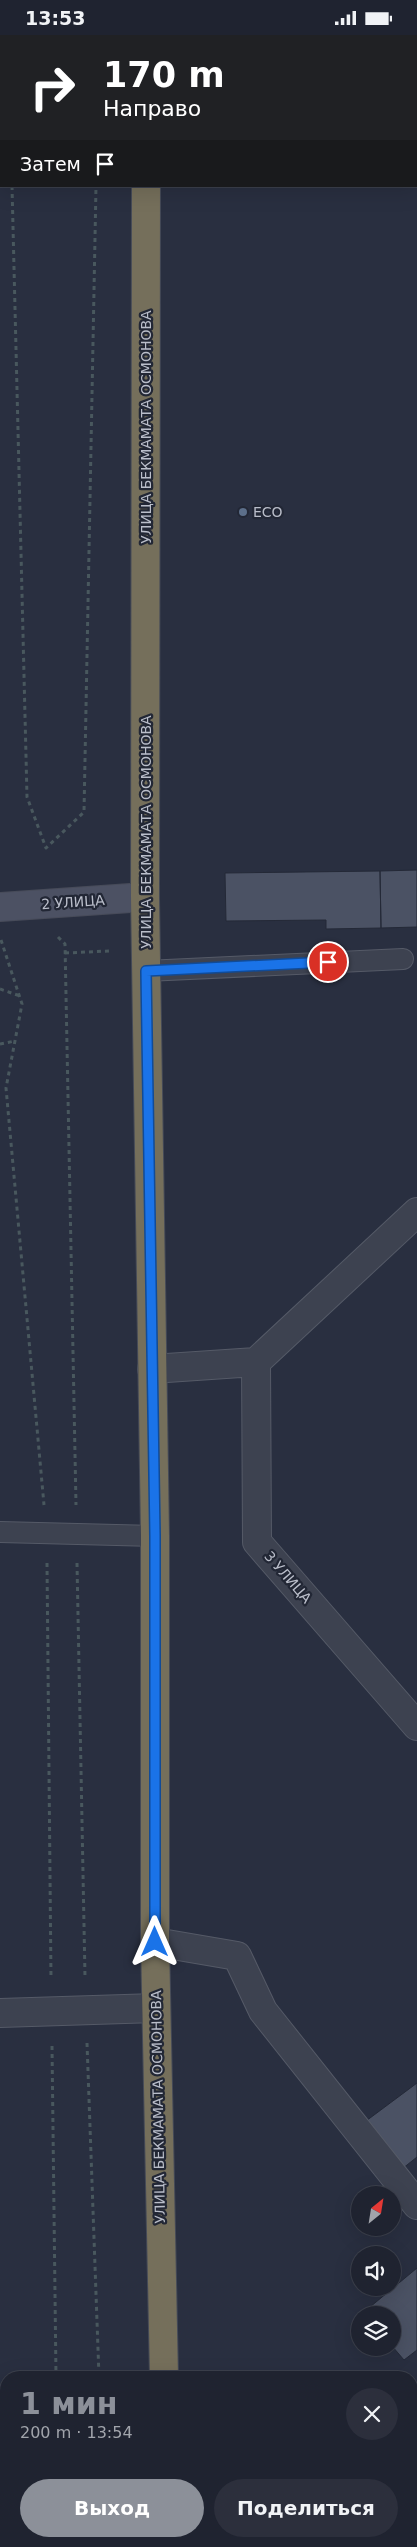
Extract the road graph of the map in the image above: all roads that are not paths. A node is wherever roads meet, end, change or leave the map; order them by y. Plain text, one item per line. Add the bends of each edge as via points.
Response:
1 (146, 187) edge
2 (145, 897) junction
3 (0, 907) edge
4 (403, 959) dead end
5 (146, 971) junction
6 (415, 1218) edge
7 (256, 1363) junction
8 (152, 1369) junction
9 (0, 1532) edge
10 (155, 1536) junction
11 (417, 1726) edge
12 (155, 1942) junction
13 (156, 2008) junction
14 (0, 2013) edge
15 (417, 2205) edge
16 (164, 2371) edge

1 - 2 highway, УЛИЦА БЕКМАМАТА ОСМОНОВА
2 - 3 street, 2 УЛИЦА
2 - 5 highway, УЛИЦА БЕКМАМАТА ОСМОНОВА
4 - 5 lane
5 - 8 highway, УЛИЦА БЕКМАМАТА ОСМОНОВА
6 - 7 street
7 - 8 street
7 - 11 street, 3 УЛИЦА via 258,1542
8 - 10 highway, УЛИЦА БЕКМАМАТА ОСМОНОВА
9 - 10 lane
10 - 12 highway, УЛИЦА БЕКМАМАТА ОСМОНОВА
12 - 13 highway, УЛИЦА БЕКМАМАТА ОСМОНОВА
12 - 15 street via 237,1956 263,2011
13 - 14 street
13 - 16 highway, УЛИЦА БЕКМАМАТА ОСМОНОВА

